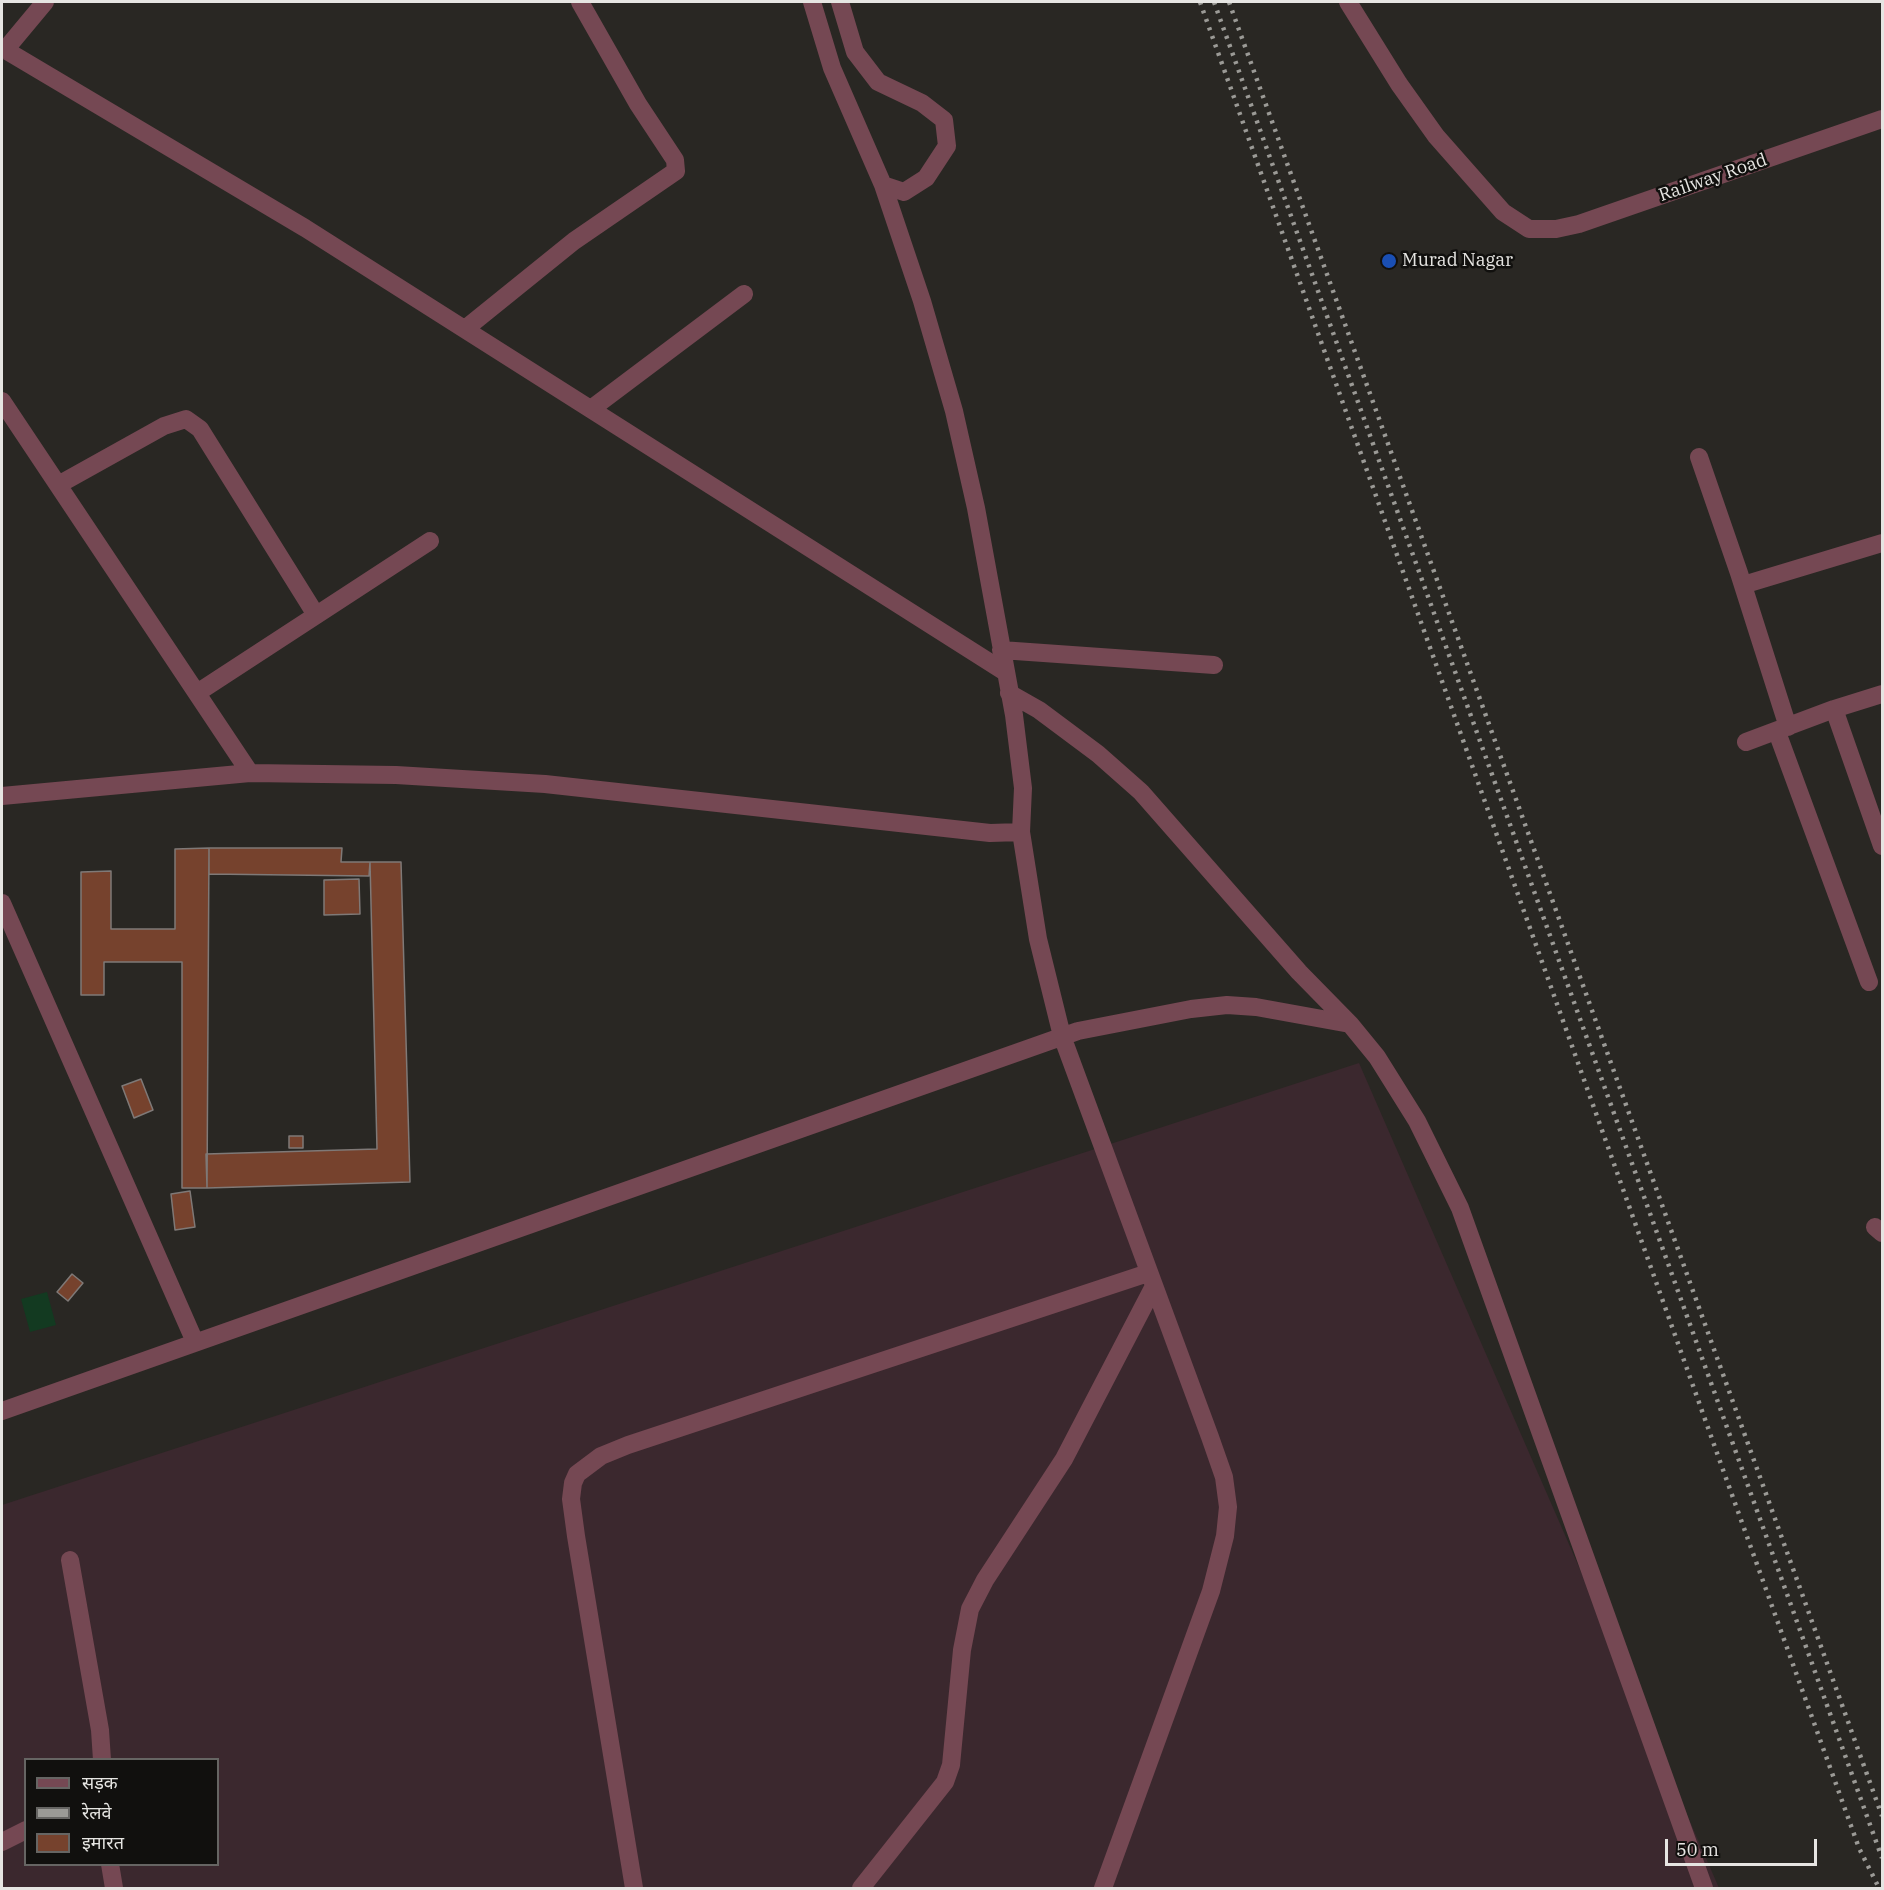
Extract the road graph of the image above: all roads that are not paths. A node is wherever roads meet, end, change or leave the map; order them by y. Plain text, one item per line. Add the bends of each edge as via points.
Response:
1 (45, 2) edge
2 (580, 2) edge
3 (812, 2) edge
4 (840, 2) edge
5 (1348, 2) edge
6 (3, 49) edge
7 (1882, 119) edge
8 (883, 185) junction
9 (744, 294) dead end
10 (465, 329) junction
11 (2, 401) edge
12 (591, 409) junction
13 (1699, 457) dead end
14 (58, 485) junction
15 (430, 541) dead end
16 (1882, 543) edge
17 (1743, 585) junction
18 (316, 615) junction
19 (1001, 650) junction
20 (1214, 664) dead end
21 (1005, 672) junction
22 (197, 693) junction
23 (1010, 693) junction
24 (1882, 694) edge
25 (1833, 709) junction
26 (1782, 729) junction
27 (1746, 742) dead end
28 (250, 773) junction
29 (2, 796) edge
30 (1021, 832) junction
31 (1882, 846) edge
32 (2, 903) edge
33 (1869, 982) dead end
34 (1350, 1024) junction
35 (1062, 1036) junction
36 (1151, 1280) junction
37 (195, 1342) junction
38 (2, 1411) edge
39 (70, 1560) dead end
40 (102, 1758) edge
41 (24, 1831) edge
42 (2, 1842) edge
43 (110, 1866) edge
44 (114, 1888) edge
45 (634, 1888) edge
46 (861, 1888) edge
47 (1103, 1888) edge
48 (1704, 1888) edge

1 - 6 street
2 - 10 street via 675,160 676,171 574,241
3 - 8 street via 832,68
4 - 8 street via 855,52 878,82 922,103 944,120 947,146 926,178 904,192
5 - 7 street, Railway Road via 1436,136 1474,181 1529,229 1580,224
6 - 10 street via 305,228
8 - 19 street via 954,411
9 - 12 street
10 - 12 street
11 - 14 street
12 - 21 street
13 - 17 street
14 - 18 street via 164,426 186,419 200,429
14 - 22 street
15 - 18 street
16 - 17 street
17 - 26 street
18 - 22 street
19 - 20 street
19 - 21 street
21 - 23 street
22 - 28 street
23 - 30 street via 1023,788
23 - 34 street via 1070,733 1142,792 1299,972
24 - 25 street
25 - 26 street
25 - 31 street
26 - 27 street
26 - 33 street
28 - 29 street
28 - 30 street via 396,775 545,784 990,832
30 - 35 street via 1038,939
32 - 37 street
34 - 35 street via 1227,1005 1098,1026
34 - 48 street via 1377,1057 1417,1121 1460,1208
35 - 36 street
35 - 37 street
36 - 45 street via 628,1445 601,1456 577,1474 571,1499 576,1536
36 - 46 street via 1069,1450 970,1610 962,1650 951,1765 945,1782
36 - 47 street via 1224,1477 1228,1507 1225,1536 1210,1591
37 - 38 street
39 - 40 street
41 - 42 street
43 - 44 street

